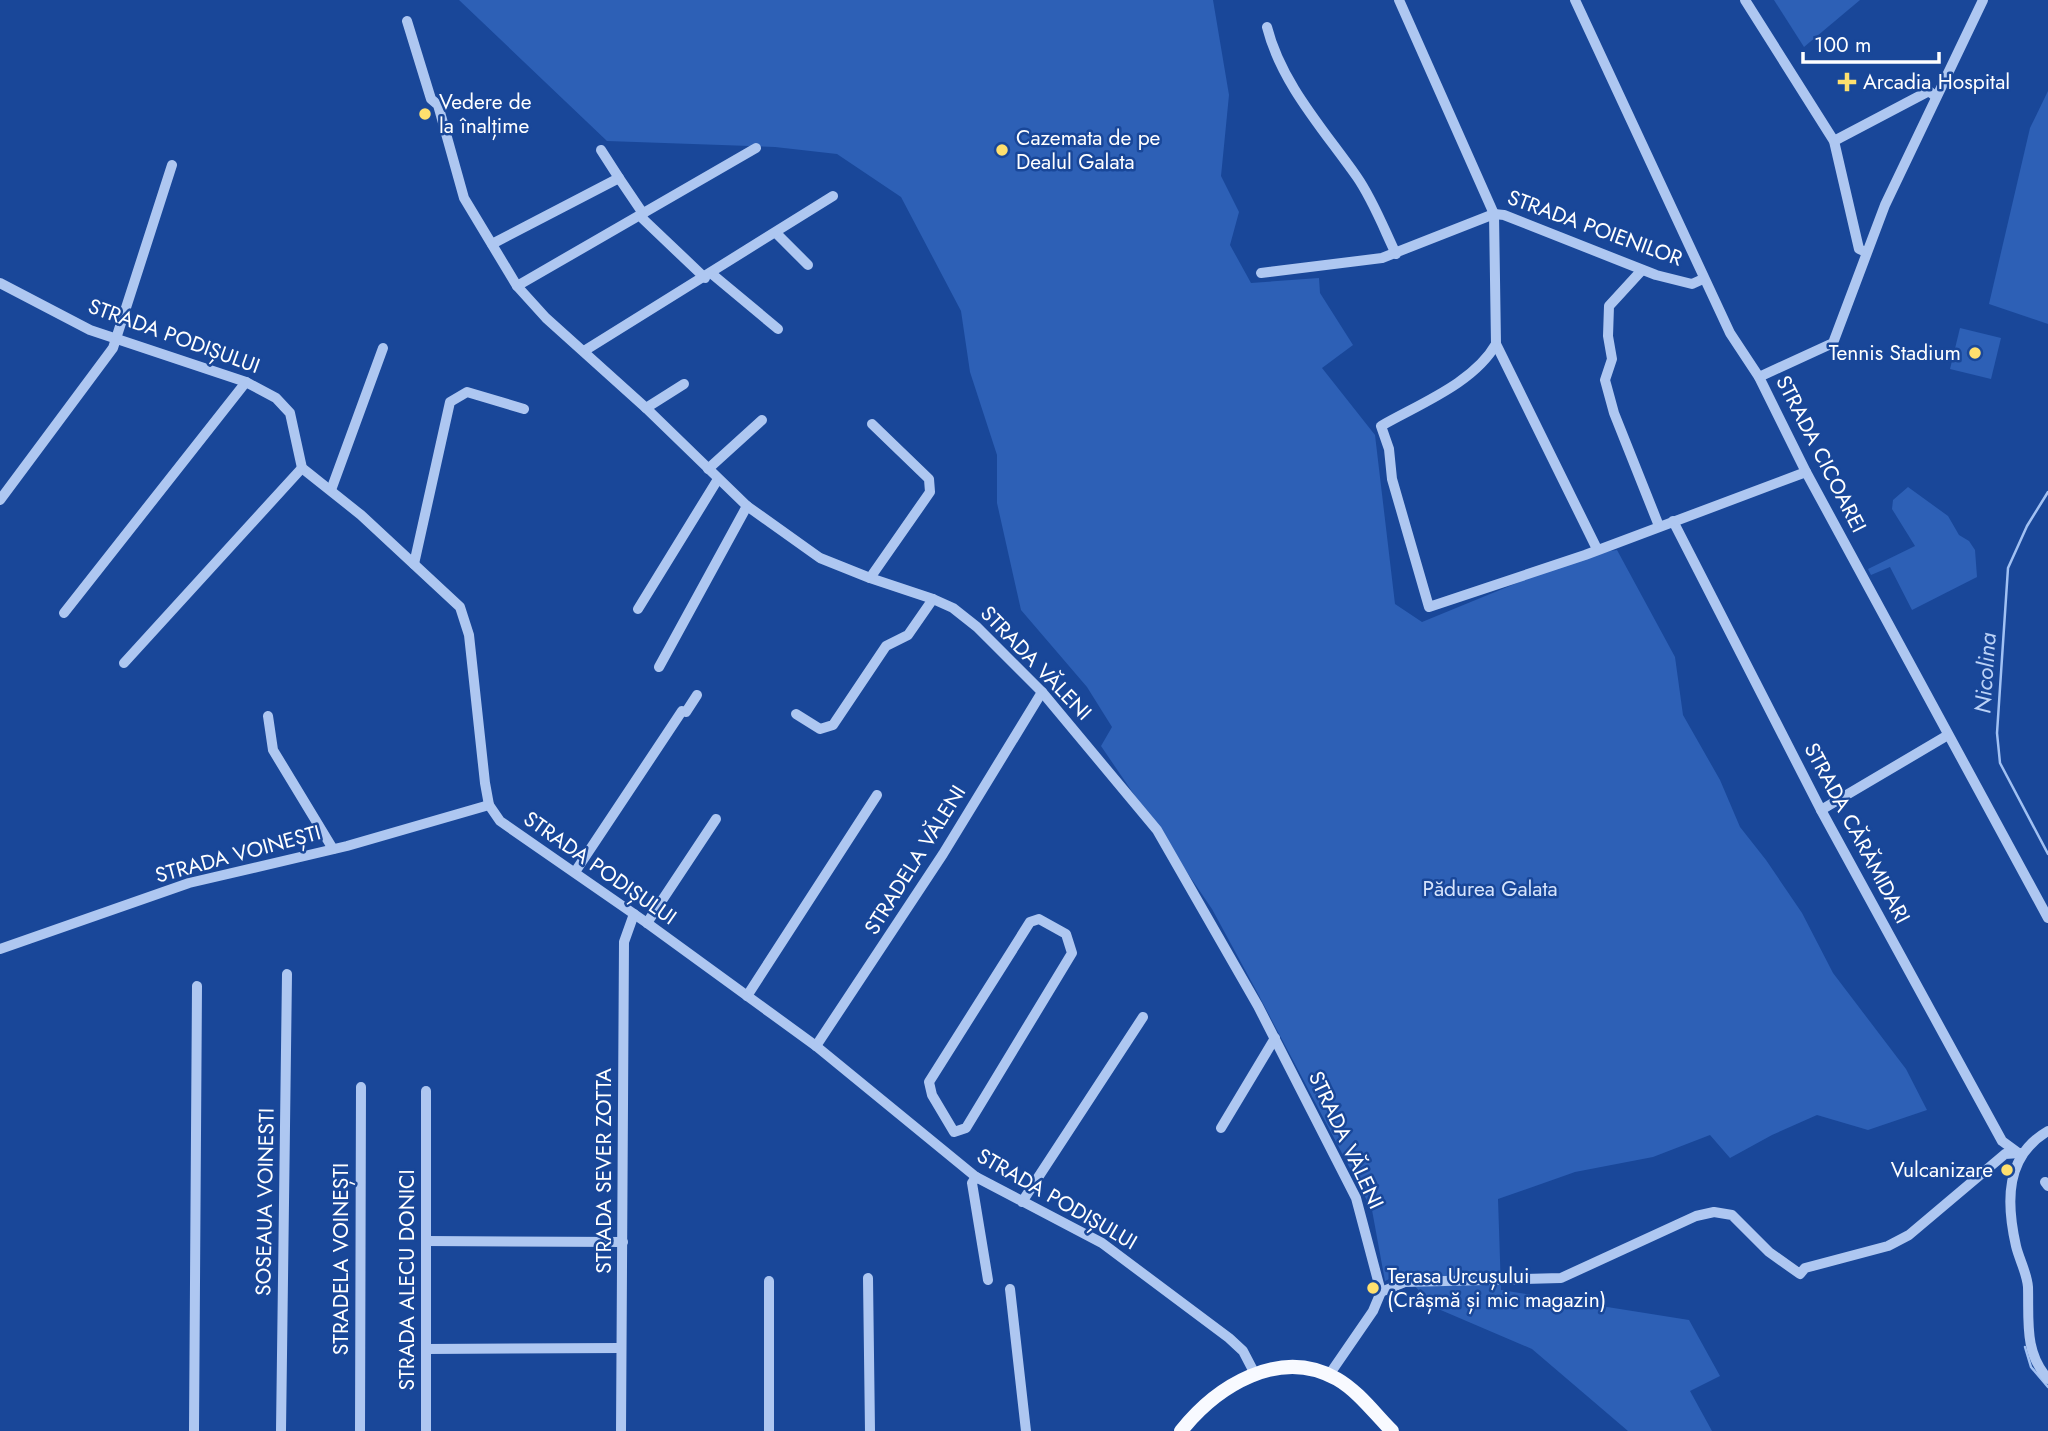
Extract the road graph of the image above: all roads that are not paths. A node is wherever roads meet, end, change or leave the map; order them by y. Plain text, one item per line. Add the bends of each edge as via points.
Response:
1 (1399, 0) edge
2 (1575, 0) edge
3 (1745, 0) edge
4 (1983, 0) edge
5 (407, 21) dead end
6 (1268, 26) dead end
7 (1936, 97) junction
8 (1834, 141) junction
9 (756, 148) dead end
10 (601, 150) dead end
11 (172, 165) dead end
12 (619, 178) junction
13 (833, 196) dead end
14 (1494, 214) junction
15 (642, 215) junction
16 (776, 233) junction
17 (492, 244) junction
18 (1867, 252) junction
19 (1396, 254) junction
20 (808, 265) dead end
21 (1642, 270) junction
22 (1261, 273) dead end
23 (709, 276) junction
24 (1703, 279) junction
25 (0, 284) edge
26 (517, 286) junction
27 (778, 329) dead end
28 (116, 339) junction
29 (1496, 344) junction
30 (383, 348) dead end
31 (584, 351) junction
32 (1759, 377) junction
33 (246, 382) junction
34 (684, 384) dead end
35 (646, 408) junction
36 (524, 409) dead end
37 (762, 420) dead end
38 (872, 424) dead end
39 (302, 468) junction
40 (708, 469) junction
41 (1806, 472) junction
42 (718, 479) junction
43 (331, 490) junction
44 (0, 500) edge
45 (747, 506) junction
46 (1672, 521) junction
47 (1659, 526) junction
48 (1597, 550) junction
49 (414, 564) junction
50 (870, 579) junction
51 (933, 599) junction
52 (638, 609) dead end
53 (64, 613) dead end
54 (124, 663) dead end
55 (659, 667) dead end
56 (1042, 692) junction
57 (697, 695) dead end
58 (796, 714) dead end
59 (268, 716) dead end
60 (1948, 735) junction
61 (877, 795) dead end
62 (489, 804) junction
63 (1821, 810) junction
64 (716, 819) dead end
65 (333, 849) junction
66 (575, 873) junction
67 (634, 914) junction
68 (2048, 918) edge
69 (647, 923) junction
70 (0, 949) edge
71 (287, 974) dead end
72 (197, 986) dead end
73 (747, 996) junction
74 (1143, 1017) dead end
75 (1275, 1038) junction
76 (816, 1046) junction
77 (361, 1087) dead end
78 (426, 1091) dead end
79 (1221, 1128) dead end
80 (2048, 1131) edge
81 (954, 1132) junction
82 (943, 1151) junction
83 (2020, 1153) junction
84 (976, 1177) junction
85 (1022, 1202) junction
86 (426, 1241) junction
87 (623, 1242) junction
88 (868, 1279) dead end
89 (988, 1280) dead end
90 (769, 1282) dead end
91 (1010, 1289) dead end
92 (1381, 1292) junction
93 (621, 1348) junction
94 (426, 1349) junction
95 (1255, 1374) junction
96 (1329, 1375) junction
97 (2048, 1379) edge
98 (1386, 1429) edge
99 (194, 1431) edge
100 (281, 1431) edge
101 (360, 1431) edge
102 (426, 1431) edge
103 (621, 1431) edge
104 (769, 1431) edge
105 (870, 1431) edge
106 (1026, 1431) edge
107 (1181, 1431) edge

1 - 14 street, STRADA POIENILOR
2 - 24 street, STRADA CICOAREI
3 - 8 street
4 - 7 street
5 - 17 street, STRADA VĂLENI via 431,99 438,105 464,198
6 - 19 street via 1274,56 1358,178
7 - 8 street via 1929,91
7 - 18 street
8 - 18 street via 1859,249
9 - 15 street
10 - 12 street
11 - 28 street
12 - 15 street
12 - 17 street
13 - 16 street
14 - 19 street
14 - 21 street, STRADA POIENILOR
14 - 29 street
15 - 23 street
15 - 26 street
16 - 20 street
16 - 23 street
17 - 26 street, STRADA VĂLENI
18 - 32 street via 1833,343
19 - 22 street
21 - 24 street, STRADA POIENILOR via 1692,284
21 - 47 street via 1609,306 1612,359 1605,380
23 - 27 street
23 - 31 street
24 - 32 street, STRADA CICOAREI
25 - 28 street, STRADA PODIȘULUI
26 - 31 street, STRADA VĂLENI
28 - 33 street, STRADA PODIȘULUI
28 - 44 street
29 - 48 street
29 - 48 street via 1471,373 1381,426 1427,604 1432,608
30 - 43 street
31 - 35 street, STRADA VĂLENI
32 - 41 street, STRADA CICOAREI
33 - 39 street, STRADA PODIȘULUI via 276,398 290,413
33 - 53 street
34 - 35 street
35 - 40 street, STRADA VĂLENI
36 - 49 street via 467,392 450,402
37 - 40 street
38 - 50 street via 929,478 930,492
39 - 43 street
39 - 54 street
40 - 42 street, STRADA VĂLENI
41 - 46 street
41 - 60 street, STRADA CICOAREI
42 - 45 street, STRADA VĂLENI
42 - 52 street
43 - 49 street
45 - 50 street, STRADA VĂLENI via 820,558
45 - 55 street
46 - 47 street
46 - 63 street, STRADA CĂRĂMIDARI
47 - 48 street
49 - 62 street via 460,607 466,619
50 - 51 street, STRADA VĂLENI
51 - 56 street, STRADA VĂLENI via 977,627
51 - 58 street via 908,635 886,646 833,725 820,729
56 - 75 street, STRADA VĂLENI via 1157,830
56 - 76 street, STRADELA VĂLENI via 943,854
57 - 66 street
59 - 65 street via 273,750
60 - 63 street
60 - 68 street, STRADA CICOAREI
61 - 73 street
62 - 65 street, STRADA VOINEȘTI
62 - 66 street, STRADA PODIȘULUI via 500,821
63 - 83 street, STRADA CĂRĂMIDARI via 2002,1141
64 - 69 street
65 - 70 street, STRADA VOINEȘTI via 189,883
66 - 67 street, STRADA PODIȘULUI
67 - 69 street, STRADA PODIȘULUI
67 - 87 street, STRADA SEVER ZOTTA via 624,942
69 - 73 street, STRADA PODIȘULUI
71 - 100 street, SOSEAUA VOINESTI
72 - 99 street
73 - 76 street, STRADA PODIȘULUI
74 - 85 street
75 - 79 street
75 - 92 street, STRADA VĂLENI via 1356,1198
76 - 82 street, STRADA PODIȘULUI
77 - 101 street, STRADELA VOINEȘTI
78 - 86 street, STRADA ALECU DONICI
80 - 83 street
81 - 81 street via 967,1128 1072,953 1066,934 1047,921 1030,922 929,1082
81 - 82 street
82 - 84 street, STRADA PODIȘULUI
83 - 92 street via 2005,1154 1909,1235 1888,1246 1805,1268 1800,1274 1769,1252 1732,1215 1714,1212 1696,1216 1561,1279 1429,1280 1405,1282
83 - 97 street via 2010,1213 2028,1285 2028,1341
84 - 85 street, STRADA PODIȘULUI
84 - 89 street via 972,1183
85 - 95 street, STRADA PODIȘULUI via 1117,1253 1229,1338 1243,1351
86 - 87 street
86 - 94 street, STRADA ALECU DONICI
87 - 93 street, STRADA SEVER ZOTTA
88 - 105 street
90 - 104 street
91 - 106 street
92 - 96 street
93 - 94 street
93 - 103 street, STRADA SEVER ZOTTA
94 - 102 street, STRADA ALECU DONICI
95 - 96 main road via 1296,1367
95 - 107 main road via 1212,1396
96 - 98 main road via 1351,1390

